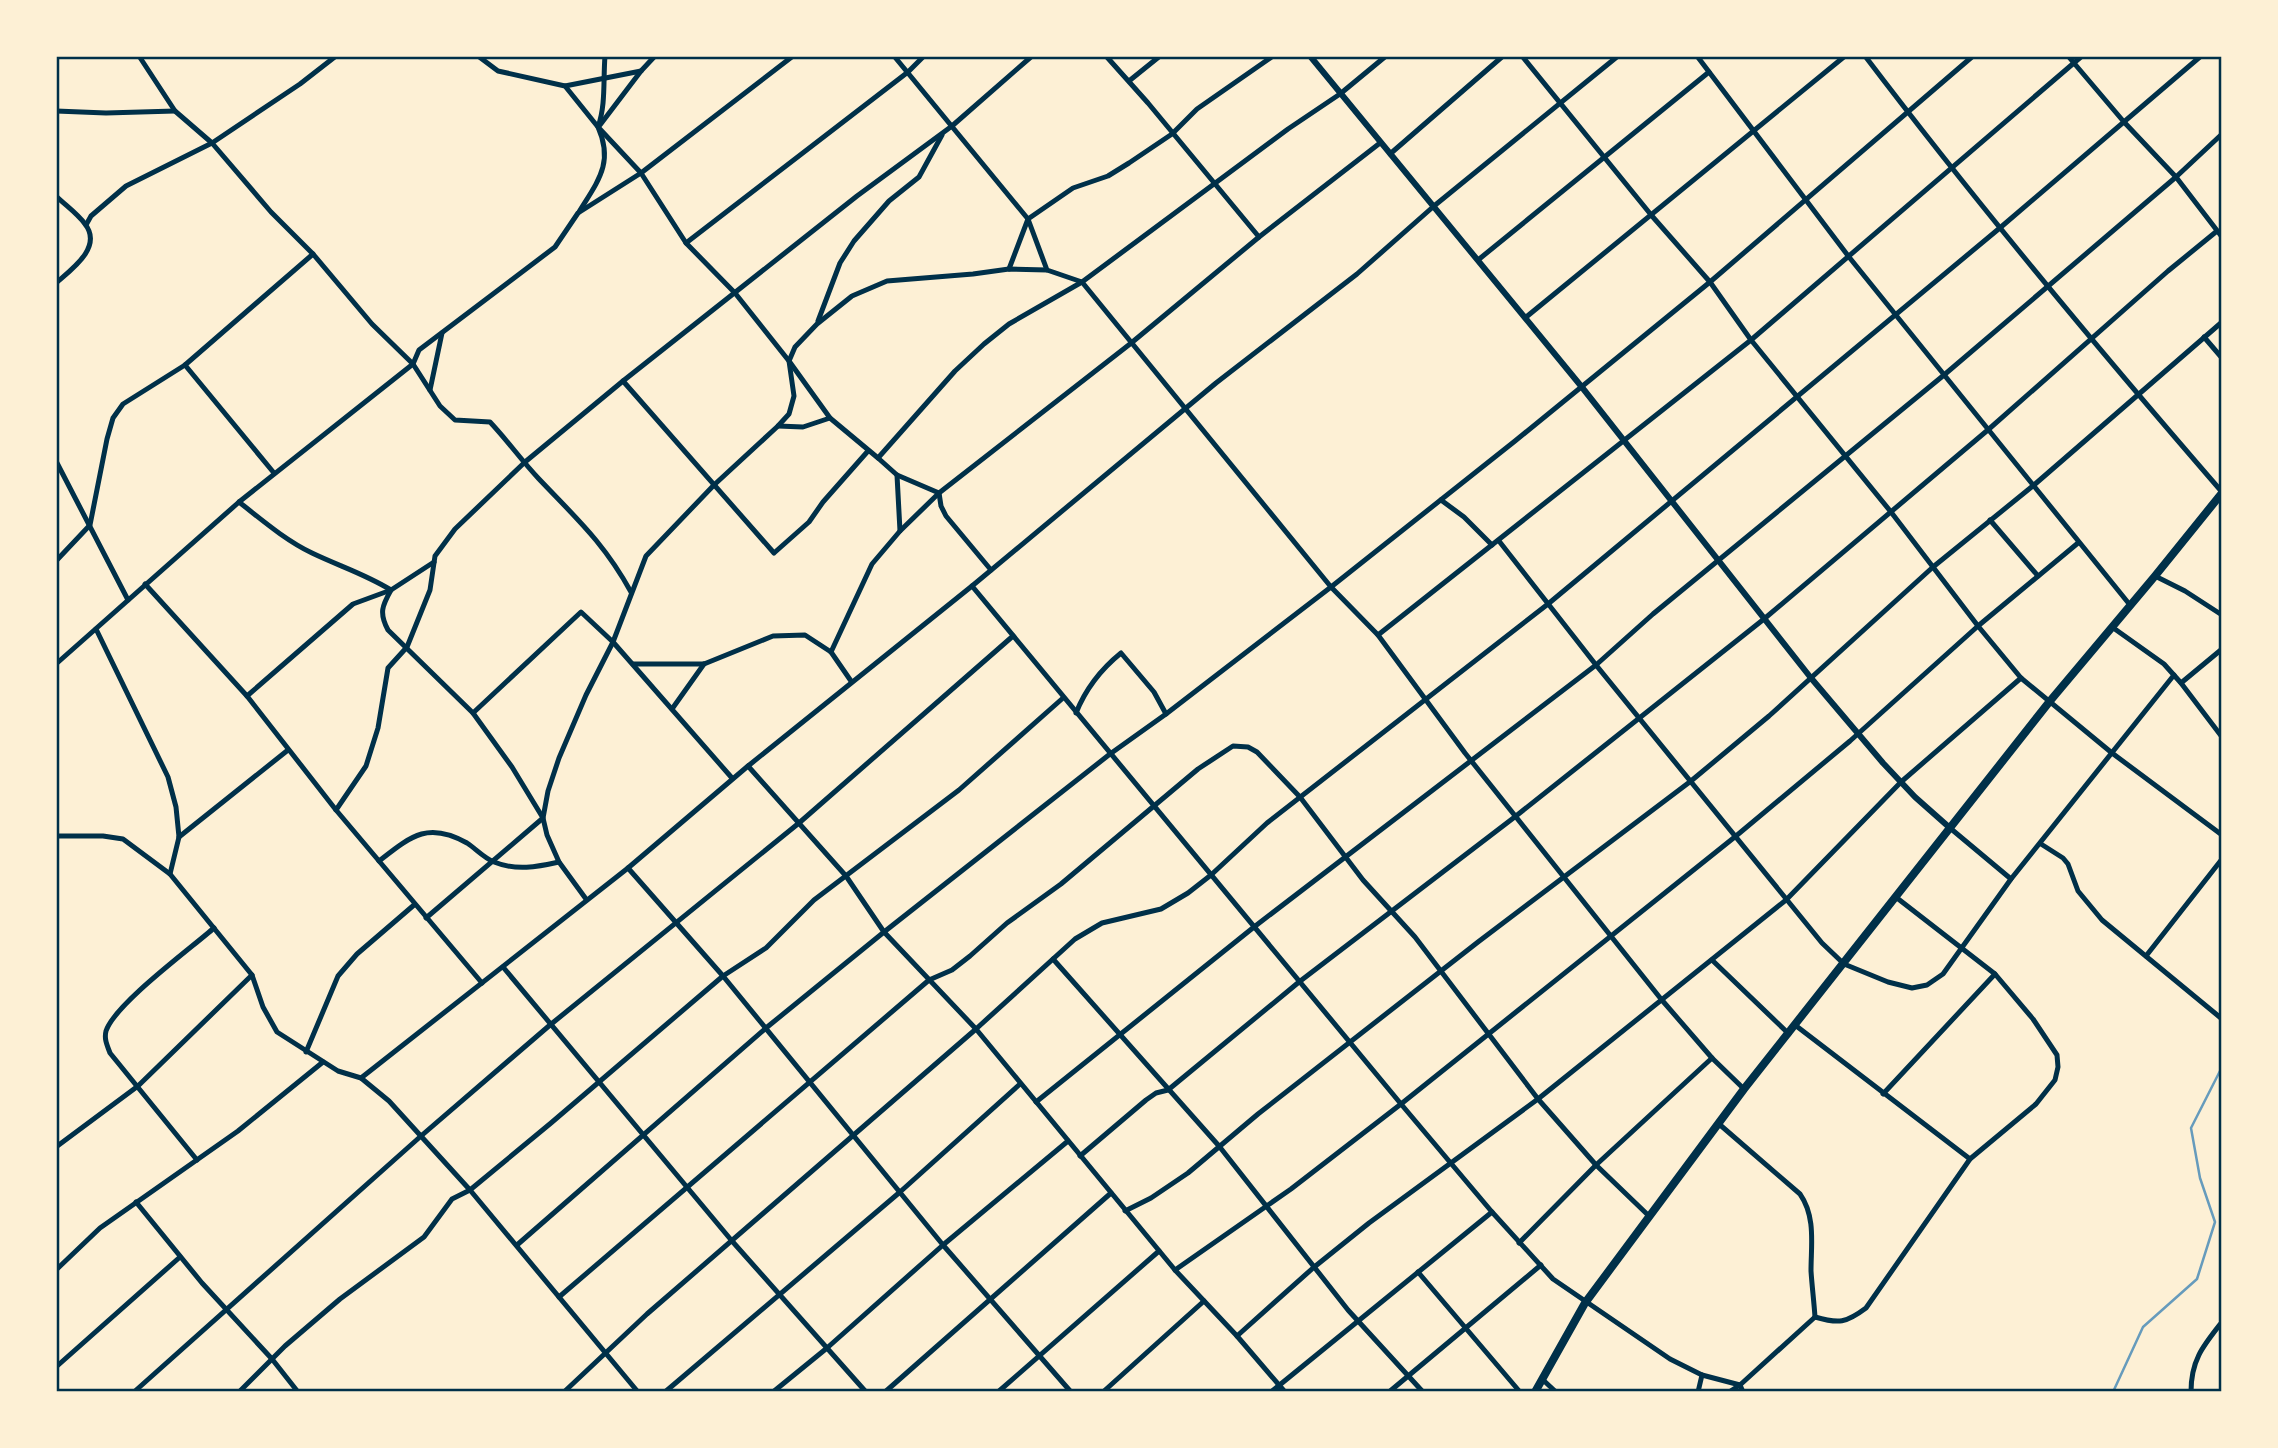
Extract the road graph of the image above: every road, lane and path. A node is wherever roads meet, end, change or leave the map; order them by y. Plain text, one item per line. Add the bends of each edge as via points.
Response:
1 (139, 56) edge
2 (336, 56) edge
3 (478, 56) edge
4 (605, 56) edge
5 (655, 56) edge
6 (793, 56) edge
7 (894, 56) edge
8 (924, 56) edge
9 (1032, 56) edge
10 (1106, 56) edge
11 (1160, 56) edge
12 (1273, 56) edge
13 (1310, 56) edge
14 (1386, 56) edge
15 (1503, 56) edge
16 (1522, 56) edge
17 (1618, 56) edge
18 (1697, 56) edge
19 (1845, 56) edge
20 (1865, 56) edge
21 (1973, 56) edge
22 (2068, 56) edge
23 (2082, 56) edge
24 (2201, 56) edge
25 (2074, 63) junction
26 (641, 71) junction
27 (908, 72) junction
28 (1709, 72) junction
29 (603, 78) junction
30 (1129, 80) junction
31 (565, 86) junction
32 (1340, 94) junction
33 (1560, 103) junction
34 (56, 111) edge
35 (175, 111) junction
36 (1907, 112) junction
37 (2124, 122) junction
38 (952, 126) junction
39 (598, 127) junction
40 (1755, 131) junction
41 (943, 132) junction
42 (1172, 134) junction
43 (2222, 134) edge
44 (212, 143) junction
45 (1380, 143) junction
46 (1390, 154) junction
47 (1605, 158) junction
48 (1953, 168) junction
49 (641, 173) junction
50 (2176, 177) junction
51 (1215, 185) junction
52 (56, 197) edge
53 (1805, 199) junction
54 (1434, 206) junction
55 (578, 213) junction
56 (1652, 215) junction
57 (1028, 219) junction
58 (86, 225) junction
59 (2001, 227) junction
60 (2217, 231) junction
61 (1259, 237) junction
62 (2222, 237) edge
63 (686, 243) junction
64 (313, 254) junction
65 (1849, 257) junction
66 (1478, 260) junction
67 (1009, 269) junction
68 (1047, 270) junction
69 (1082, 282) junction
70 (1710, 282) junction
71 (56, 283) edge
72 (2048, 285) junction
73 (735, 293) junction
74 (1896, 313) junction
75 (1525, 318) junction
76 (2222, 322) edge
77 (817, 324) junction
78 (442, 333) junction
79 (2204, 337) junction
80 (2092, 339) junction
81 (1751, 340) junction
82 (1130, 344) junction
83 (2222, 358) edge
84 (789, 361) junction
85 (413, 364) junction
86 (185, 365) junction
87 (1944, 375) junction
88 (623, 381) junction
89 (1581, 386) junction
90 (430, 390) junction
91 (2137, 394) junction
92 (1798, 397) junction
93 (1184, 409) junction
94 (830, 418) junction
95 (778, 426) junction
96 (1989, 429) junction
97 (1623, 440) junction
98 (869, 451) junction
99 (1846, 456) junction
100 (878, 458) junction
101 (56, 461) edge
102 (524, 462) junction
103 (274, 473) junction
104 (897, 475) junction
105 (714, 485) junction
106 (2034, 485) junction
107 (2222, 492) edge
108 (939, 493) junction
109 (1441, 500) junction
110 (239, 502) junction
111 (1671, 502) junction
112 (1891, 512) junction
113 (1990, 520) junction
114 (90, 525) junction
115 (900, 531) junction
116 (1499, 541) junction
117 (2078, 543) junction
118 (1492, 545) junction
119 (56, 561) edge
120 (1718, 561) junction
121 (434, 562) junction
122 (1933, 567) junction
123 (990, 570) junction
124 (2038, 576) junction
125 (2155, 576) junction
126 (145, 584) junction
127 (972, 586) junction
128 (1331, 587) junction
129 (391, 590) junction
130 (631, 592) junction
131 (128, 600) junction
132 (1548, 604) junction
133 (2130, 605) junction
134 (2222, 615) edge
135 (1764, 619) junction
136 (1978, 626) junction
137 (2112, 627) junction
138 (96, 629) junction
139 (1378, 635) junction
140 (1013, 636) junction
141 (613, 642) junction
142 (407, 647) junction
143 (2222, 649) edge
144 (831, 652) junction
145 (56, 664) edge
146 (633, 664) junction
147 (704, 664) junction
148 (1596, 665) junction
149 (2174, 675) junction
150 (1811, 678) junction
151 (2021, 678) junction
152 (851, 681) junction
153 (2181, 683) junction
154 (247, 696) junction
155 (1063, 698) junction
156 (1424, 700) junction
157 (2050, 701) junction
158 (672, 709) junction
159 (473, 713) junction
160 (1076, 713) junction
161 (1166, 714) junction
162 (1640, 718) junction
163 (1858, 732) junction
164 (2222, 737) edge
165 (288, 750) junction
166 (1110, 754) junction
167 (2112, 754) junction
168 (1471, 761) junction
169 (748, 765) junction
170 (732, 778) junction
171 (1691, 781) junction
172 (1901, 782) junction
173 (1300, 797) junction
174 (1154, 806) junction
175 (337, 810) junction
176 (1516, 816) junction
177 (543, 818) junction
178 (799, 823) junction
179 (1950, 828) junction
180 (2222, 835) edge
181 (56, 836) edge
182 (1736, 836) junction
183 (178, 837) junction
184 (2041, 844) junction
185 (1346, 858) junction
186 (2222, 859) edge
187 (379, 861) junction
188 (493, 861) junction
189 (559, 862) junction
190 (628, 868) junction
191 (170, 874) junction
192 (1211, 875) junction
193 (846, 876) junction
194 (1564, 878) junction
195 (2011, 879) junction
196 (1897, 898) junction
197 (586, 899) junction
198 (1786, 900) junction
199 (414, 905) junction
200 (1391, 912) junction
201 (426, 919) junction
202 (676, 922) junction
203 (1254, 927) junction
204 (214, 928) junction
205 (884, 932) junction
206 (1610, 936) junction
207 (1962, 949) junction
208 (2146, 956) junction
209 (1054, 959) junction
210 (1712, 960) junction
211 (1844, 964) junction
212 (503, 967) junction
213 (1442, 971) junction
214 (1995, 974) junction
215 (253, 975) junction
216 (723, 976) junction
217 (929, 979) junction
218 (1299, 982) junction
219 (482, 983) junction
220 (1661, 999) junction
221 (2222, 1019) edge
222 (550, 1025) junction
223 (1796, 1025) junction
224 (766, 1028) junction
225 (976, 1029) junction
226 (1488, 1032) junction
227 (1789, 1034) junction
228 (1119, 1035) junction
229 (1350, 1043) junction
230 (306, 1052) junction
231 (1712, 1058) junction
232 (323, 1062) junction
233 (361, 1078) junction
234 (598, 1081) junction
235 (810, 1083) junction
236 (1020, 1084) junction
237 (138, 1086) junction
238 (1744, 1089) junction
239 (1168, 1090) junction
240 (1883, 1094) junction
241 (1538, 1099) junction
242 (1036, 1102) junction
243 (1401, 1104) junction
244 (1719, 1124) junction
245 (643, 1134) junction
246 (855, 1134) junction
247 (421, 1136) junction
248 (1068, 1141) junction
249 (1219, 1146) junction
250 (56, 1147) edge
251 (1080, 1156) junction
252 (1970, 1159) junction
253 (197, 1160) junction
254 (1451, 1164) junction
255 (1596, 1165) junction
256 (687, 1188) junction
257 (470, 1190) junction
258 (900, 1192) junction
259 (1111, 1193) junction
260 (136, 1202) junction
261 (1266, 1207) junction
262 (1125, 1211) junction
263 (1492, 1213) junction
264 (1649, 1216) junction
265 (732, 1241) junction
266 (1519, 1242) junction
267 (517, 1245) junction
268 (943, 1245) junction
269 (1159, 1251) junction
270 (180, 1257) junction
271 (1541, 1265) junction
272 (1313, 1268) junction
273 (56, 1269) edge
274 (1175, 1270) junction
275 (1418, 1272) junction
276 (780, 1295) junction
277 (559, 1297) junction
278 (990, 1299) junction
279 (1204, 1301) junction
280 (1585, 1303) junction
281 (227, 1309) junction
282 (1815, 1317) junction
283 (1357, 1321) junction
284 (2222, 1322) edge
285 (1466, 1329) junction
286 (1237, 1336) junction
287 (827, 1348) junction
288 (607, 1354) junction
289 (1040, 1355) junction
290 (272, 1359) junction
291 (56, 1367) edge
292 (1702, 1375) junction
293 (1407, 1376) junction
294 (1542, 1379) junction
295 (1279, 1385) junction
296 (1740, 1385) junction
297 (134, 1392) edge
298 (239, 1392) edge
299 (298, 1392) edge
300 (564, 1392) edge
301 (638, 1392) edge
302 (665, 1392) edge
303 (773, 1392) edge
304 (866, 1392) edge
305 (885, 1392) edge
306 (998, 1392) edge
307 (1071, 1392) edge
308 (1103, 1392) edge
309 (1271, 1392) edge
310 (1285, 1392) edge
311 (1388, 1392) edge
312 (1423, 1392) edge
313 (1520, 1392) edge
314 (1535, 1392) edge
315 (1556, 1392) edge
316 (1698, 1392) edge
317 (1729, 1392) edge
318 (1742, 1392) edge
319 (2191, 1392) edge

1 - 35 street
2 - 44 street
3 - 31 street via 498,71
4 - 29 street
5 - 26 street
6 - 49 street
7 - 27 street
8 - 27 street
9 - 38 street
10 - 30 street
11 - 30 street
12 - 42 street via 1197,109
13 - 32 street
14 - 32 street
15 - 46 street
16 - 33 street
17 - 33 street
18 - 28 street
19 - 40 street
20 - 36 street
21 - 36 street
22 - 25 street
23 - 25 street
24 - 37 street
25 - 37 street
25 - 48 street
26 - 29 street
26 - 39 street
27 - 38 street
27 - 63 street
28 - 40 street
28 - 47 street
29 - 31 street
29 - 39 street via 605,107
30 - 42 street
31 - 39 street
32 - 45 street
32 - 51 street
33 - 47 street
33 - 54 street
34 - 35 street
35 - 44 street
36 - 48 street
36 - 53 street
37 - 50 street
37 - 59 street
38 - 41 street
38 - 57 street
39 - 49 street
39 - 55 street via 606,160
40 - 53 street
40 - 56 street
41 - 73 street
41 - 77 street via 919,177 889,201 840,263
42 - 51 street
42 - 57 street via 1108,176 1073,188
43 - 50 street
44 - 58 street via 126,186
44 - 64 street
45 - 46 street
45 - 61 street
46 - 54 street
47 - 56 street
47 - 66 street
48 - 59 street
48 - 65 street
49 - 55 street
49 - 63 street
50 - 60 street
50 - 72 street
51 - 61 street
51 - 69 street
52 - 58 street
53 - 65 street
53 - 70 street
54 - 66 street
54 - 93 street via 1357,274
55 - 78 street via 555,247
56 - 70 street
56 - 75 street
57 - 67 street
57 - 68 street
58 - 71 street via 90,248
59 - 72 street
59 - 74 street
60 - 62 street
60 - 80 street
61 - 82 street
63 - 73 street
64 - 85 street
64 - 86 street
65 - 74 street
65 - 81 street
66 - 75 street
67 - 68 street
67 - 77 street via 887,281 852,296
68 - 69 street
69 - 82 street
69 - 100 street via 1009,324 984,344
70 - 81 street
70 - 89 street
72 - 80 street
72 - 87 street
73 - 84 street
73 - 88 street
74 - 87 street
74 - 92 street
75 - 89 street
76 - 79 street
77 - 84 street via 795,347
78 - 85 street via 419,350
78 - 90 street
79 - 83 street
79 - 91 street
80 - 91 street
80 - 96 street
81 - 92 street
81 - 97 street
82 - 93 street
82 - 108 street
84 - 94 street
84 - 95 street via 794,396 789,414
85 - 90 street
85 - 103 street
86 - 103 street
86 - 114 street via 123,404 113,418
87 - 96 street
87 - 99 street
88 - 102 street
88 - 105 street
89 - 97 street
89 - 109 street
90 - 102 street via 455,420 490,422
91 - 106 street
91 - 107 street
92 - 99 street
92 - 111 street
93 - 123 street
93 - 128 street
94 - 95 street via 803,427
94 - 98 street
95 - 105 street
96 - 106 street
96 - 112 street
97 - 111 street
97 - 116 street
98 - 100 street
98 - 105 street via 809,522 774,553
99 - 112 street
99 - 120 street
100 - 104 street
101 - 114 street
102 - 121 street via 443,542
102 - 130 street via 595,537
103 - 110 street
104 - 108 street
104 - 115 street
105 - 130 street via 652,547
106 - 113 street
106 - 117 street
107 - 125 main road
108 - 115 street
108 - 123 street via 946,516
109 - 118 street
109 - 128 street
110 - 126 street
110 - 129 street via 298,545
111 - 120 street
111 - 132 street
112 - 122 street
112 - 135 street
113 - 122 street
113 - 124 street
114 - 119 street
114 - 131 street
115 - 144 street via 872,564
116 - 118 street
116 - 132 street
117 - 124 street
117 - 133 street
118 - 139 street
120 - 135 street
120 - 148 street
121 - 129 street
121 - 142 street via 430,590
122 - 136 street
122 - 150 street
123 - 127 street
124 - 136 street
125 - 133 main road
125 - 134 street
126 - 131 street
126 - 154 street
127 - 140 street
127 - 152 street
128 - 139 street
128 - 161 street
129 - 142 street via 381,612 388,630
129 - 154 street via 353,604
130 - 141 street
131 - 138 street
132 - 148 street
132 - 156 street
133 - 137 main road
135 - 150 street
135 - 162 street
136 - 151 street
136 - 163 street
137 - 149 street
137 - 157 main road
138 - 145 street
138 - 183 street via 168,777 177,807
139 - 156 street
140 - 155 street
140 - 178 street
141 - 146 street
141 - 159 street via 581,612
141 - 177 street via 559,758
142 - 159 street
142 - 175 street via 388,668 366,766
143 - 153 street
144 - 147 street via 806,635 773,636
144 - 152 street
146 - 147 street
146 - 158 street
147 - 158 street
148 - 162 street
148 - 168 street
149 - 153 street
149 - 167 street
150 - 163 street
150 - 171 street
151 - 157 street
151 - 172 street
152 - 169 street
153 - 164 street
154 - 165 street
155 - 160 street
155 - 193 street via 959,790
156 - 168 street
156 - 173 street
157 - 167 street
157 - 179 main road
158 - 170 street
159 - 177 street
160 - 161 street via 1093,680 1121,653
160 - 166 street
161 - 166 street
162 - 171 street
162 - 176 street
163 - 172 street
163 - 182 street
165 - 175 street
165 - 183 street
166 - 174 street
166 - 205 street
167 - 180 street
167 - 184 street
168 - 176 street
168 - 185 street
169 - 170 street
169 - 178 street
170 - 190 street
171 - 182 street
171 - 194 street
172 - 179 street
172 - 198 street
173 - 174 street via 1257,752 1233,746
173 - 185 street
173 - 192 street
174 - 192 street
174 - 217 street via 952,970
175 - 187 street
176 - 194 street
176 - 200 street
177 - 188 street
177 - 189 street
178 - 193 street
178 - 202 street
179 - 195 street
179 - 196 main road
181 - 191 street via 123,839
182 - 198 street
182 - 206 street
183 - 191 street
184 - 195 street
184 - 208 street via 2068,864 2078,891 2102,920
185 - 200 street
185 - 203 street
186 - 208 street
187 - 188 street via 406,839 435,831 468,844
187 - 199 street
188 - 189 street via 533,868
188 - 201 street
189 - 197 street
190 - 197 street
190 - 202 street
191 - 204 street
192 - 203 street
192 - 209 street via 1161,909 1102,923
193 - 205 street
193 - 216 street via 814,900 766,948
194 - 206 street
194 - 213 street
195 - 207 street
196 - 207 street
196 - 211 main road
197 - 212 street
198 - 210 street
198 - 211 street
199 - 201 street
199 - 230 street via 338,976
200 - 213 street
200 - 218 street
201 - 219 street
202 - 216 street
202 - 222 street
203 - 218 street
203 - 228 street
204 - 215 street
204 - 237 street via 126,1003 106,1032 110,1053
205 - 217 street
205 - 224 street
206 - 220 street
206 - 226 street
207 - 211 street via 1943,974 1912,988
207 - 214 street
208 - 221 street
209 - 225 street
209 - 228 street
210 - 220 street
210 - 227 street
211 - 223 main road
212 - 219 street
212 - 222 street
213 - 226 street
213 - 229 street
214 - 240 street
214 - 252 street via 2033,1019 2057,1055 2058,1067 2055,1080 2036,1104
215 - 230 street via 277,1032
215 - 237 street
216 - 224 street
216 - 234 street
217 - 225 street
217 - 235 street
218 - 229 street
218 - 239 street
219 - 233 street
220 - 231 street
220 - 241 street
222 - 234 street
222 - 247 street
223 - 227 main road
223 - 240 street
224 - 235 street
224 - 245 street
225 - 236 street
225 - 246 street
226 - 241 street
226 - 243 street
227 - 238 main road
228 - 239 street
228 - 242 street
229 - 243 street
229 - 249 street
230 - 232 street
231 - 238 street
231 - 255 street
232 - 233 street
232 - 253 street
233 - 247 street
234 - 245 street
234 - 257 street
235 - 246 street
235 - 256 street
236 - 242 street
236 - 258 street
237 - 250 street
237 - 253 street
238 - 244 main road
239 - 249 street
239 - 251 street via 1146,1100
240 - 252 street
241 - 254 street
241 - 255 street
242 - 248 street
243 - 254 street
243 - 261 street
244 - 264 main road
244 - 282 street via 1806,1203
245 - 256 street
245 - 267 street
246 - 258 street
246 - 265 street
247 - 257 street
247 - 281 street
248 - 251 street
248 - 268 street
249 - 261 street
249 - 262 street via 1161,1192
251 - 259 street
252 - 282 street via 1866,1308 1848,1321
253 - 260 street
254 - 263 street
254 - 272 street
255 - 264 street
255 - 266 street
256 - 265 street
256 - 277 street
257 - 267 street
257 - 290 street via 452,1199 424,1237 340,1299
258 - 268 street
258 - 276 street
259 - 262 street
259 - 278 street
260 - 270 street
260 - 273 street
261 - 272 street
261 - 274 street
262 - 269 street
263 - 266 street
263 - 275 street
264 - 280 main road
265 - 276 street
265 - 288 street
266 - 271 street
267 - 277 street
268 - 278 street
268 - 287 street
269 - 274 street
269 - 289 street
270 - 281 street
270 - 291 street
271 - 280 street via 1559,1286
271 - 285 street
272 - 283 street
272 - 286 street
274 - 279 street
275 - 283 street
275 - 285 street
276 - 287 street
276 - 302 street
277 - 288 street
278 - 289 street
278 - 305 street
279 - 286 street
279 - 308 street
280 - 292 street
280 - 294 main road
281 - 290 street
281 - 297 street
282 - 296 street
283 - 293 street
283 - 295 street
284 - 319 street via 2197,1354
285 - 293 street
285 - 313 street
286 - 295 street
287 - 303 street
287 - 304 street
288 - 300 street
288 - 301 street
289 - 306 street
289 - 307 street
290 - 298 street
290 - 299 street
292 - 296 street
292 - 316 street
293 - 311 street
293 - 312 street
294 - 314 main road
294 - 315 street
295 - 309 street
295 - 310 street
296 - 317 street
296 - 318 street

